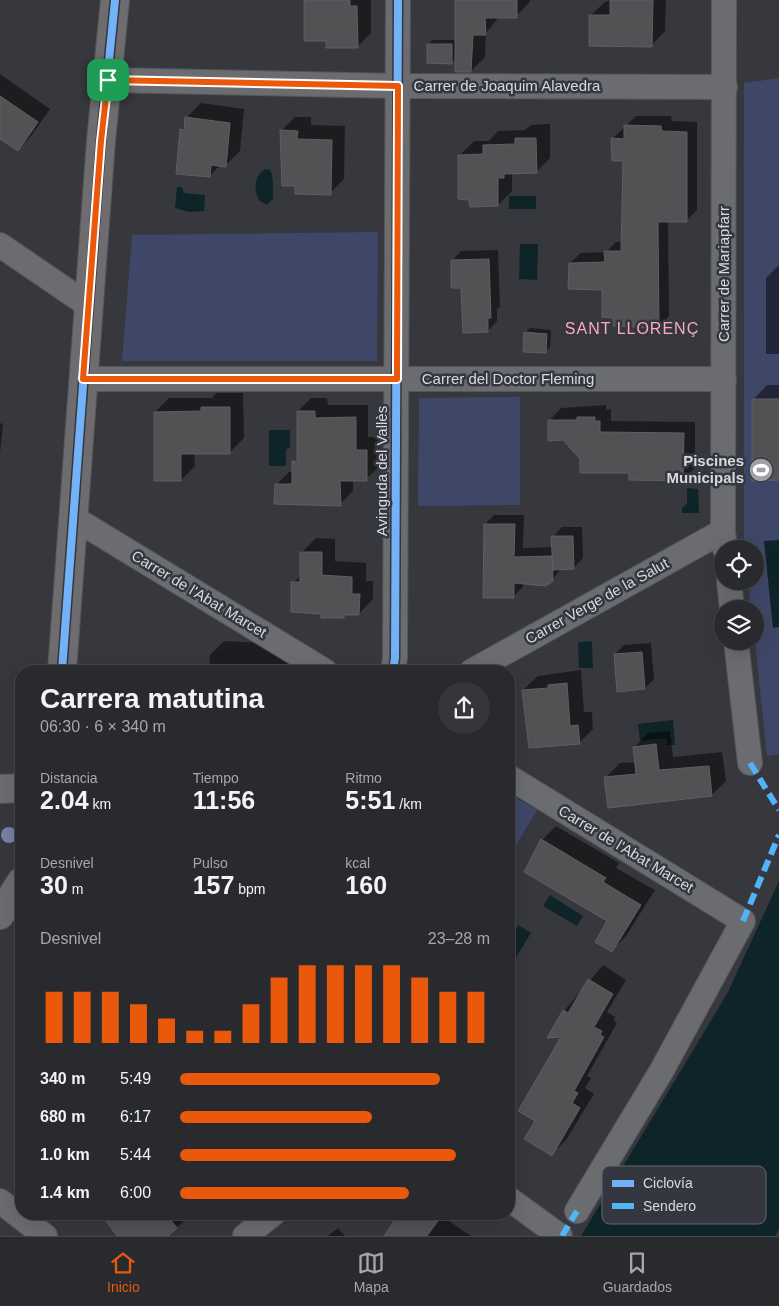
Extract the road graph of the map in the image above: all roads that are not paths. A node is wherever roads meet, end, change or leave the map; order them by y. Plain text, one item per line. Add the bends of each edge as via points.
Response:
1 (115, 0) edge
2 (398, 0) edge
3 (724, 0) edge
4 (108, 80) junction
5 (398, 86) junction
6 (725, 87) junction
7 (0, 245) edge
8 (88, 305) junction
9 (83, 379) junction
10 (397, 379) junction
11 (724, 379) junction
12 (72, 518) junction
13 (724, 540) edge
14 (714, 545) edge
15 (737, 650) edge
16 (62, 665) edge
17 (315, 665) edge
18 (394, 665) edge
19 (484, 665) edge
20 (750, 763) dead end
21 (515, 781) edge
22 (0, 880) edge
23 (15, 881) edge
24 (15, 891) edge
25 (0, 915) edge
26 (604, 1166) edge
27 (602, 1170) edge
28 (0, 1201) edge
29 (515, 1203) edge
30 (577, 1211) dead end
31 (15, 1213) edge
32 (24, 1220) edge
33 (265, 1220) edge
34 (45, 1236) edge
35 (245, 1236) edge
36 (560, 1236) edge

1 - 4 street
2 - 5 street, Avinguda del Vallès
3 - 6 street, Carrer de Mariapfarr
4 - 5 street, Carrer de Joaquim Alavedra
4 - 8 street
5 - 6 street, Carrer de Joaquim Alavedra
5 - 10 street, Avinguda del Vallès
6 - 11 street, Carrer de Mariapfarr
7 - 8 street
8 - 9 street
9 - 10 street, Carrer del Doctor Fleming
9 - 12 street
10 - 11 street, Carrer del Doctor Fleming
10 - 18 street, Avinguda del Vallès
11 - 13 street, Carrer de Mariapfarr
12 - 16 street
12 - 17 street, Carrer de l'Abat Marcet
14 - 19 street, Carrer Verge de la Salut
15 - 20 street
21 - 26 street, Carrer de l'Abat Marcet via 743,921 662,1070
22 - 23 street
24 - 25 street
27 - 30 street, Carrer de l'Abat Marcet
28 - 31 street
29 - 36 street
32 - 34 street
33 - 35 street

